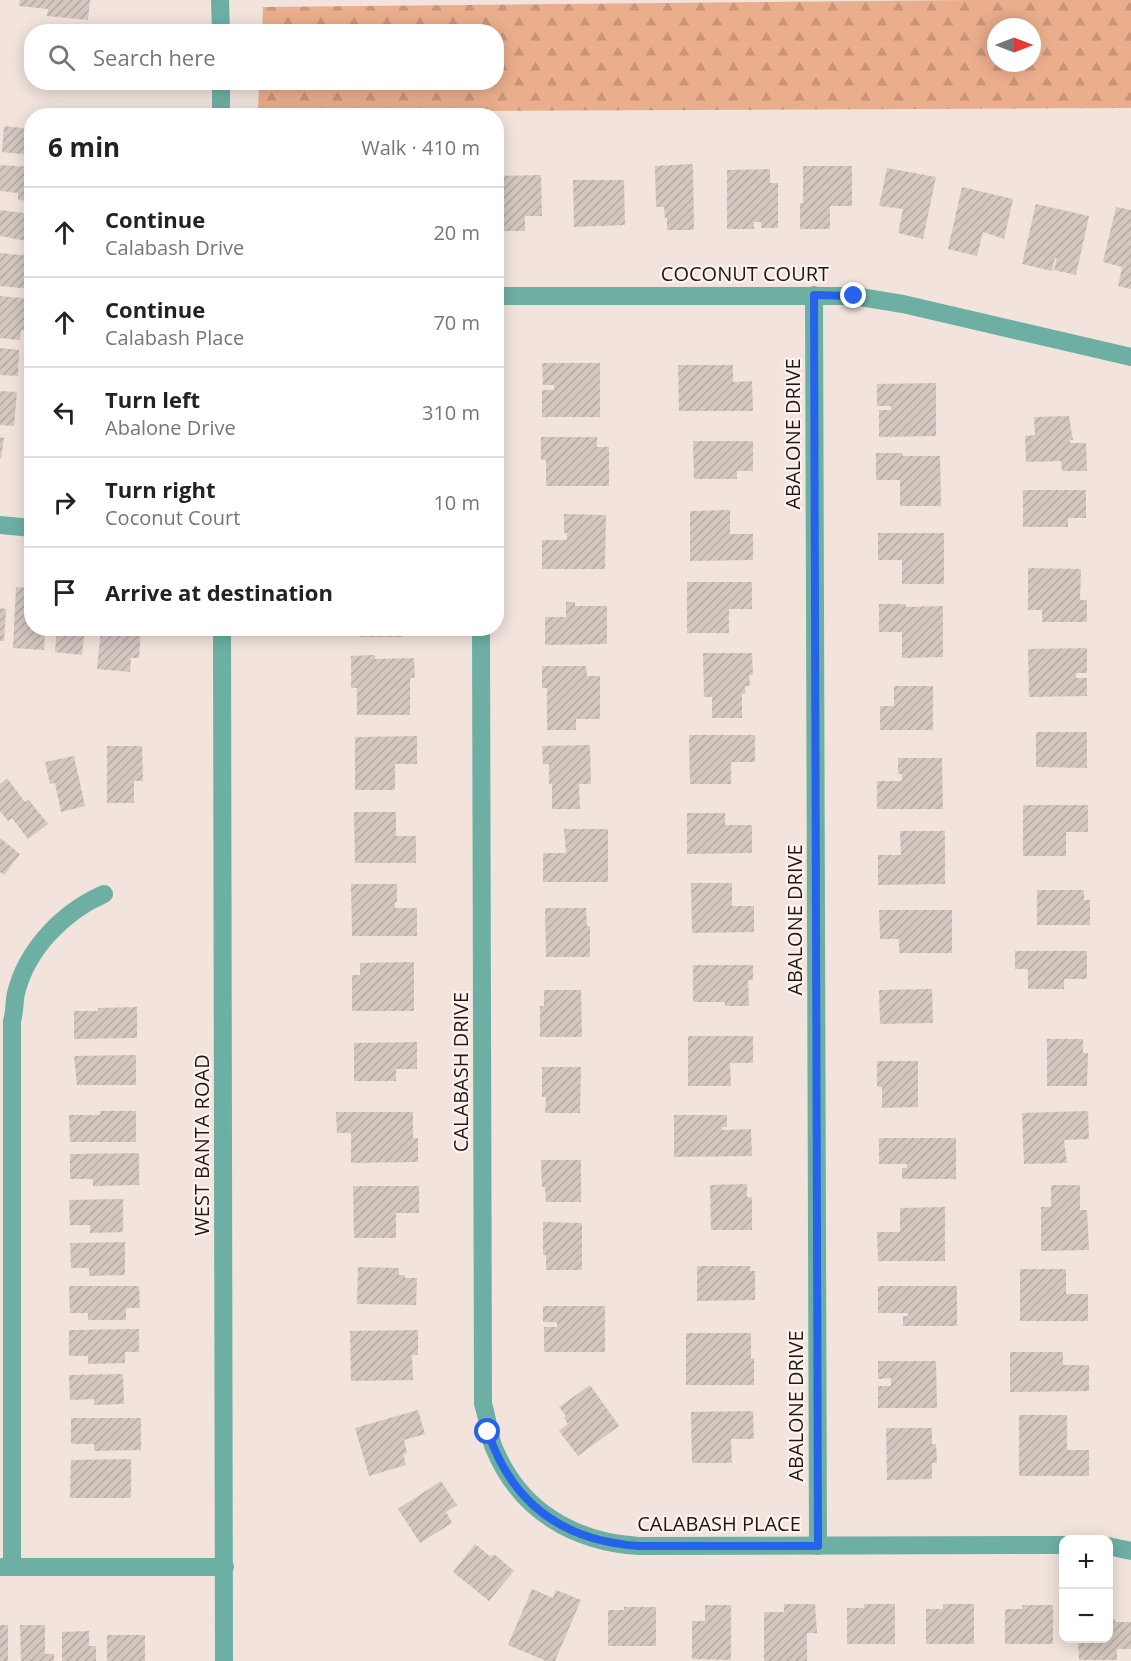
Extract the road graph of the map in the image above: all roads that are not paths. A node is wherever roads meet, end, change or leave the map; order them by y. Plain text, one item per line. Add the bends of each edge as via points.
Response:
1 (220, 0) edge
2 (221, 24) edge
3 (221, 90) edge
4 (221, 108) edge
5 (814, 295) junction
6 (504, 296) edge
7 (1131, 357) edge
8 (0, 525) edge
9 (24, 527) edge
10 (222, 636) edge
11 (481, 636) edge
12 (104, 894) dead end
13 (531, 1502) joint
14 (1059, 1545) edge
15 (818, 1546) junction
16 (1113, 1547) edge
17 (1131, 1551) edge
18 (6, 1567) edge
19 (225, 1567) junction
20 (224, 1661) edge

1 - 2 street
3 - 4 street
5 - 6 street, COCONUT COURT
5 - 7 street, COCONUT COURT via 891,302
5 - 15 street, ABALONE DRIVE
8 - 9 street
10 - 19 street, WEST BANTA ROAD
11 - 13 street, CALABASH DRIVE via 483,1404 494,1450
12 - 18 street via 62,920 42,941 17,991 12,1021
13 - 15 street, CALABASH PLACE via 570,1530 615,1545
14 - 15 street, CALABASH PLACE
16 - 17 street
18 - 19 street
19 - 20 street, WEST BANTA ROAD

